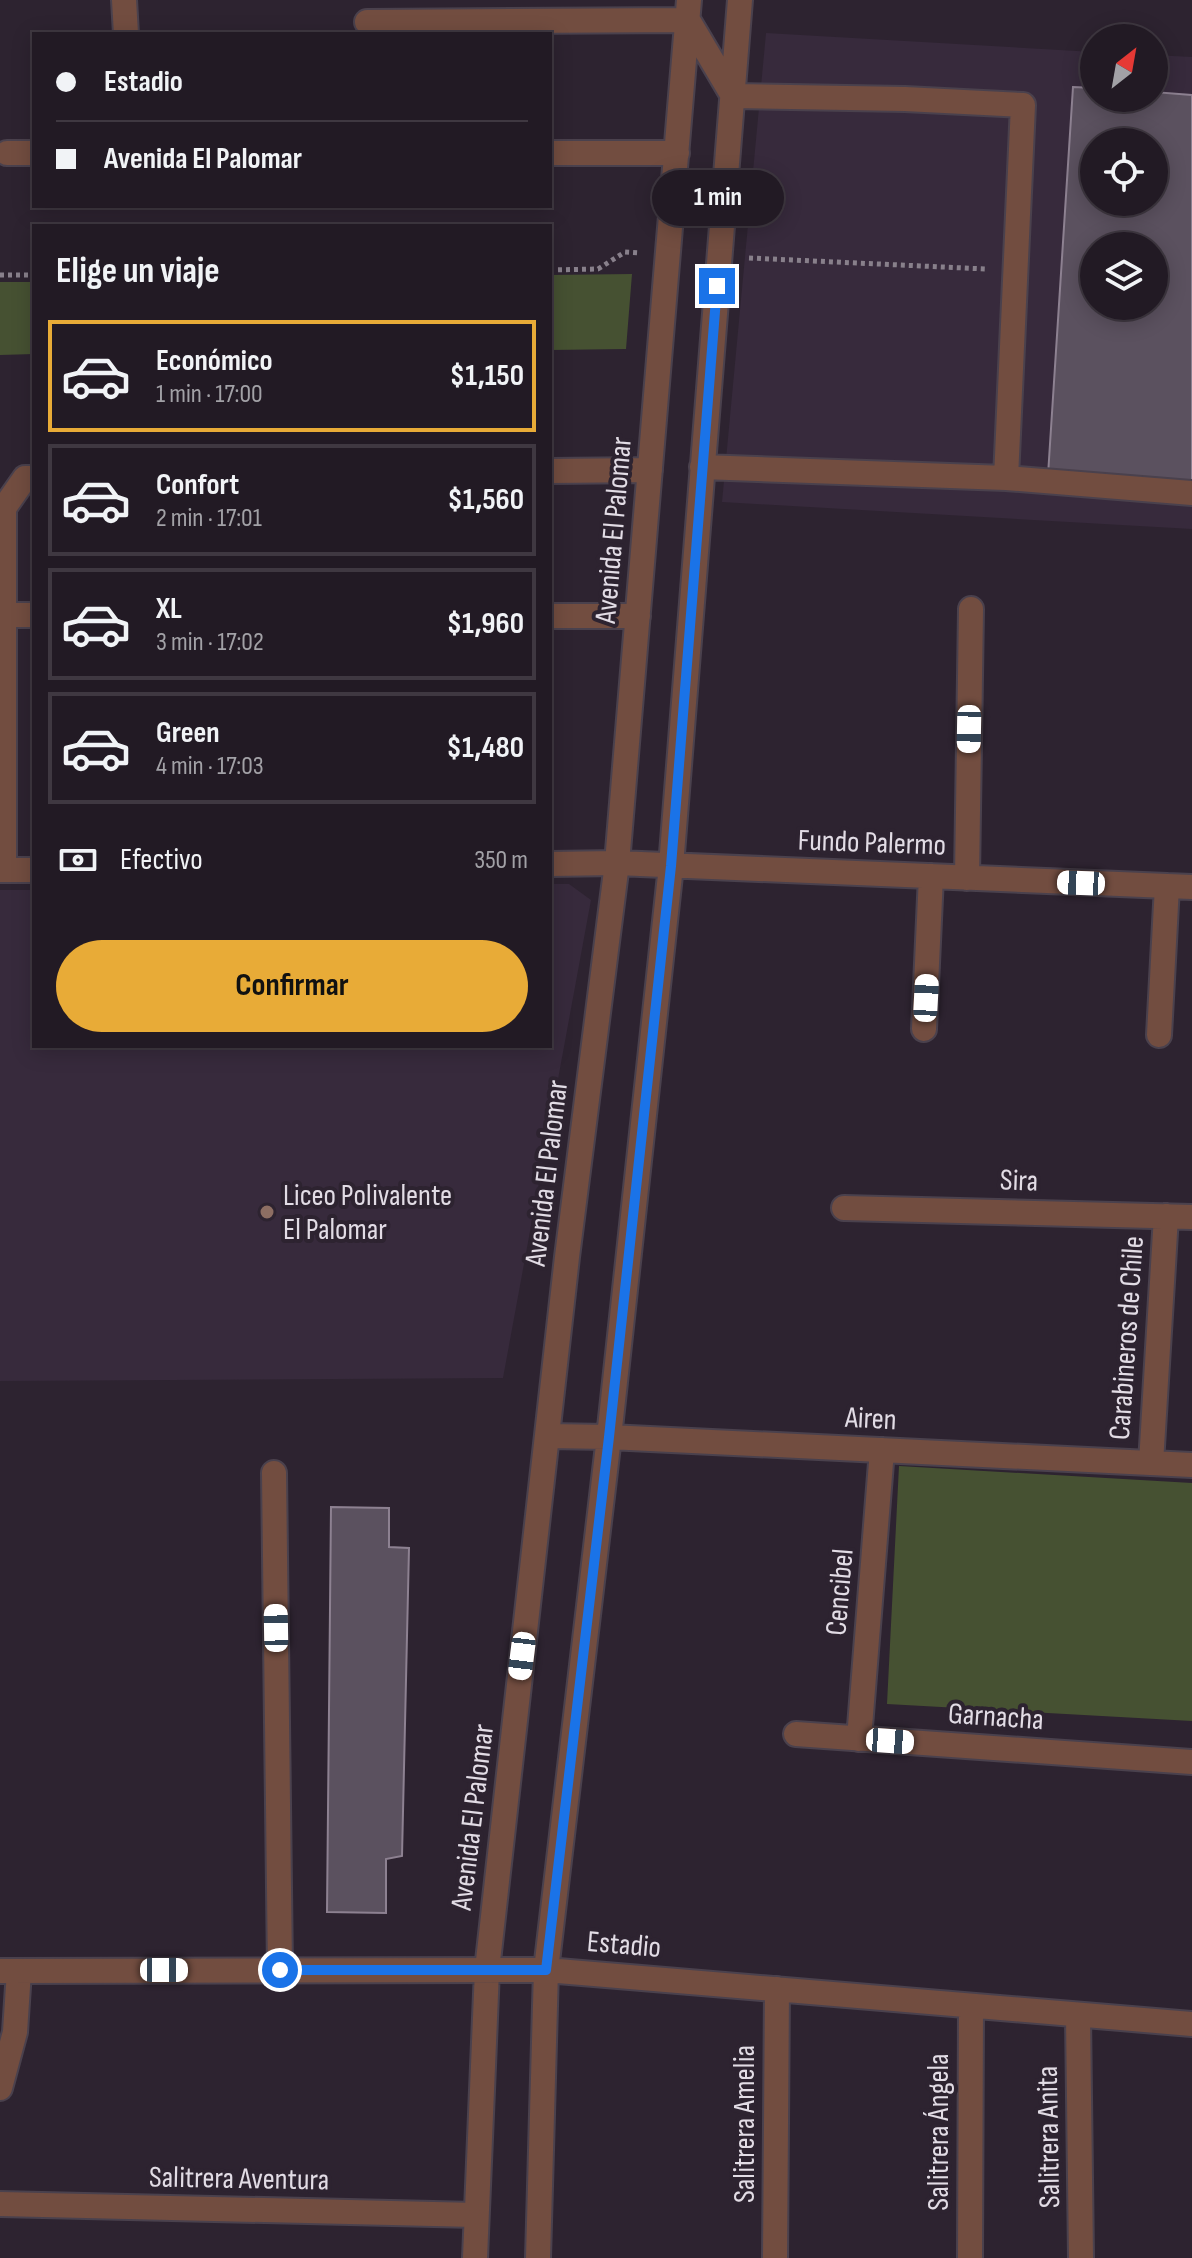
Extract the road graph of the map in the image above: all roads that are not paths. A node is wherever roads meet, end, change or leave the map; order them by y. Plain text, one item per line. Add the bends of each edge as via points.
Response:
1 (124, 0) edge
2 (740, 0) edge
3 (688, 10) edge
4 (367, 19) edge
5 (126, 32) edge
6 (733, 96) junction
7 (7, 153) dead end
8 (32, 153) edge
9 (552, 153) edge
10 (677, 153) junction
11 (702, 467) junction
12 (650, 470) junction
13 (552, 471) edge
14 (32, 478) edge
15 (1006, 478) junction
16 (1192, 493) edge
17 (971, 609) dead end
18 (3, 615) junction
19 (32, 615) edge
20 (552, 616) edge
21 (638, 616) junction
22 (617, 863) junction
23 (552, 864) edge
24 (671, 866) junction
25 (2, 870) edge
26 (32, 870) edge
27 (931, 876) junction
28 (967, 878) junction
29 (1167, 886) junction
30 (1192, 887) edge
31 (924, 1029) dead end
32 (1159, 1035) dead end
33 (844, 1208) dead end
34 (1166, 1216) junction
35 (1192, 1217) edge
36 (548, 1436) junction
37 (609, 1437) junction
38 (882, 1450) junction
39 (1151, 1463) junction
40 (1192, 1465) edge
41 (274, 1473) dead end
42 (796, 1734) dead end
43 (859, 1739) junction
44 (1192, 1762) edge
45 (280, 1970) junction
46 (487, 1970) junction
47 (546, 1970) junction
48 (10, 1971) edge
49 (777, 1989) junction
50 (971, 2006) junction
51 (1078, 2015) junction
52 (1192, 2024) edge
53 (0, 2088) edge
54 (0, 2204) edge
55 (476, 2215) junction
56 (475, 2258) edge
57 (538, 2258) edge
58 (775, 2258) edge
59 (970, 2258) edge
60 (1081, 2258) edge

1 - 5 street
2 - 6 street
3 - 4 street
3 - 6 street
3 - 10 street, Avenida El Palomar
6 - 11 street
6 - 15 street via 1023,105
7 - 8 street
9 - 10 street
10 - 12 street, Avenida El Palomar
11 - 15 street
11 - 24 street
12 - 13 street
12 - 21 street, Avenida El Palomar
14 - 18 street via 25,478 4,508
15 - 16 street
17 - 28 street
18 - 19 street
18 - 25 street
20 - 21 street
21 - 22 street, Avenida El Palomar
22 - 23 street, Fundo Palermo
22 - 24 street, Fundo Palermo
22 - 36 street, Avenida El Palomar
24 - 27 street, Fundo Palermo
24 - 37 street
25 - 26 street
27 - 28 street, Fundo Palermo
27 - 31 street
28 - 29 street, Fundo Palermo
29 - 30 street, Fundo Palermo
29 - 32 street
33 - 34 street, Sira
34 - 35 street, Sira
34 - 39 street, Carabineros de Chile
36 - 37 street, Airen
36 - 46 street, Avenida El Palomar
37 - 38 street, Airen
37 - 47 street
38 - 39 street, Airen
38 - 43 street, Cencibel
39 - 40 street, Airen
41 - 45 street
42 - 43 street, Garnacha
43 - 44 street, Garnacha
45 - 46 street, Estadio
45 - 48 street, Estadio
46 - 47 street, Estadio
46 - 55 street, Avenida El Palomar
47 - 49 street, Estadio
47 - 57 street
48 - 53 street via 15,2032
49 - 50 street, Estadio
49 - 58 street, Salitrera Amelia
50 - 51 street, Estadio
50 - 59 street, Salitrera Ángela
51 - 52 street, Estadio
51 - 60 street, Salitrera Anita
54 - 55 street, Salitrera Aventura
55 - 56 street, Avenida El Palomar

